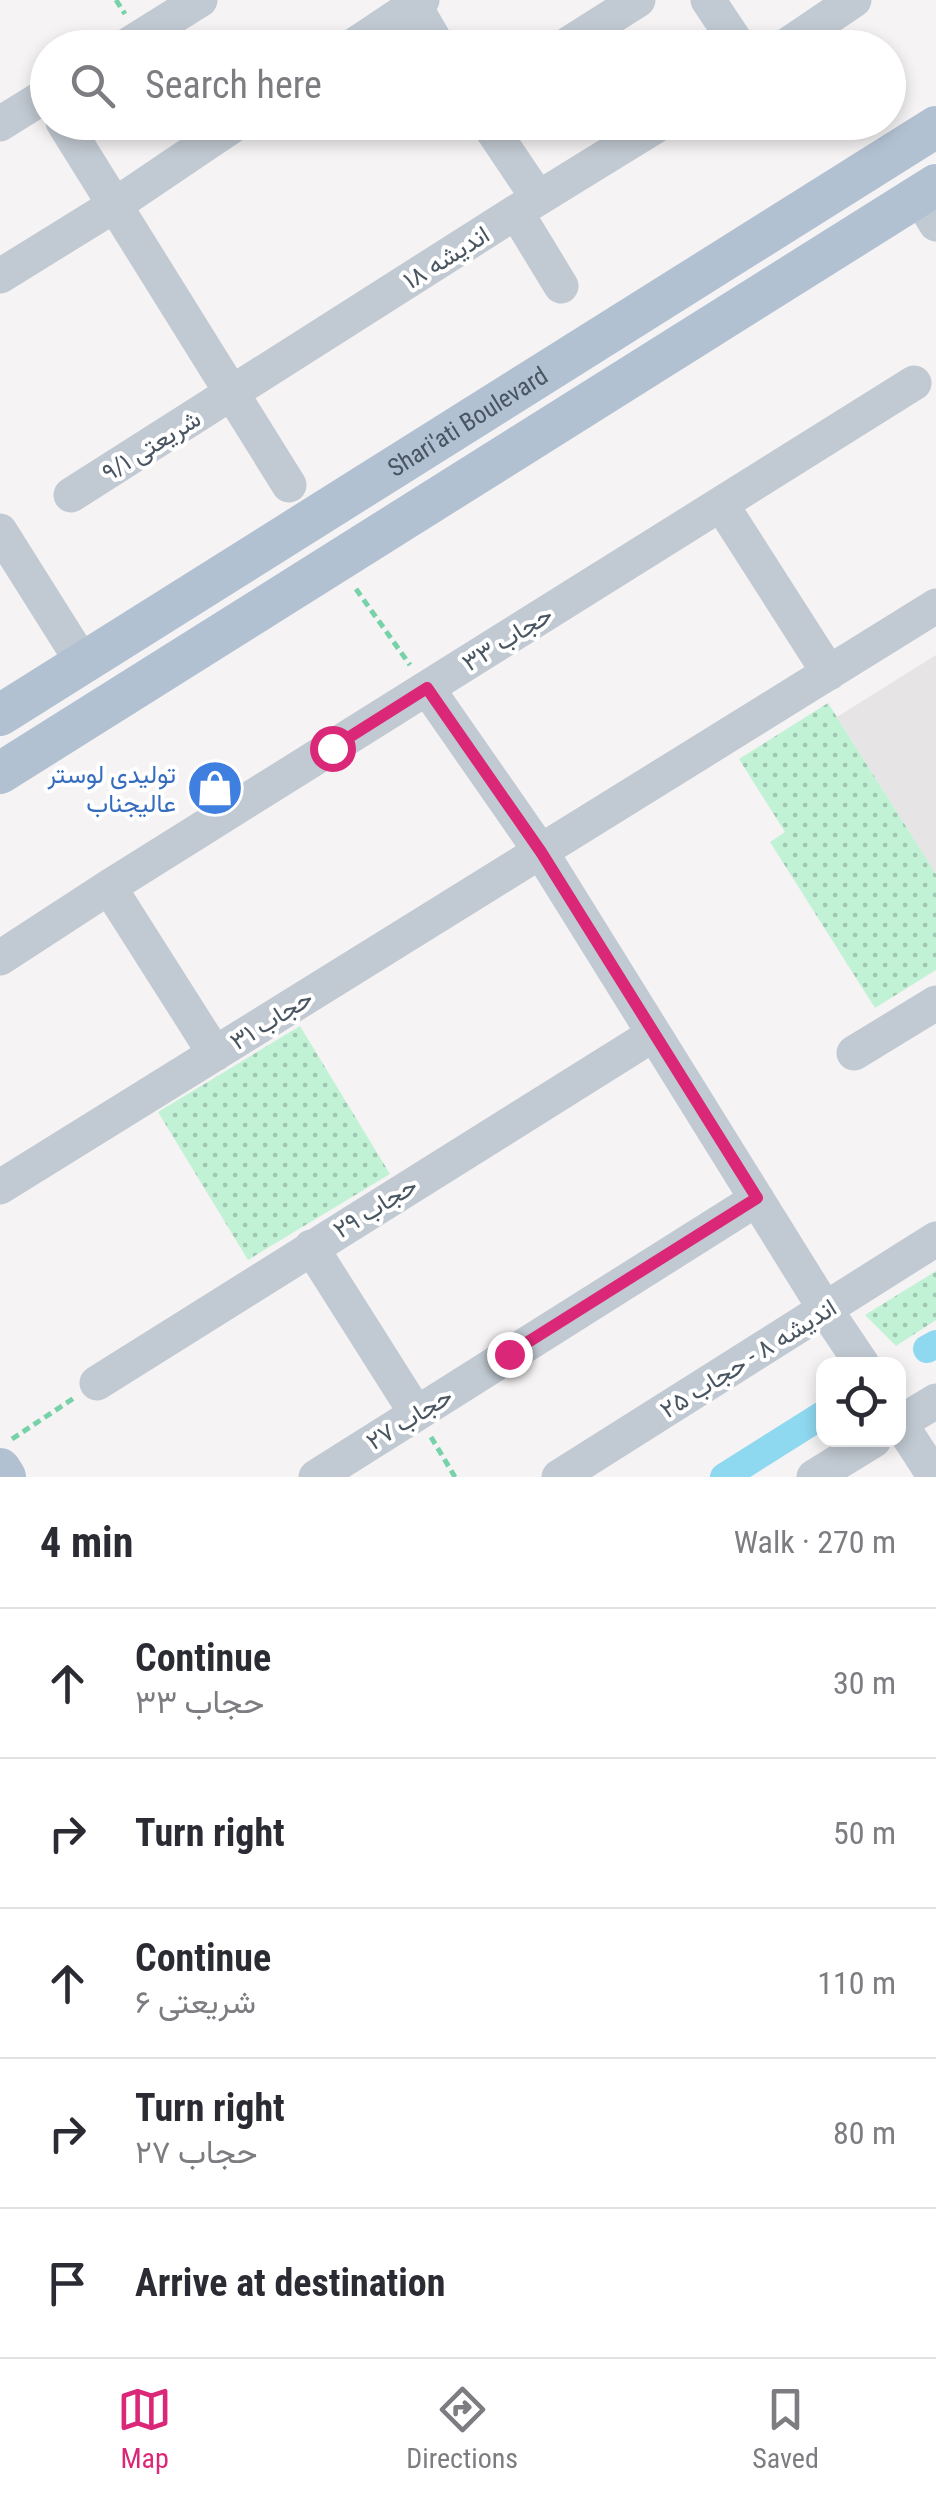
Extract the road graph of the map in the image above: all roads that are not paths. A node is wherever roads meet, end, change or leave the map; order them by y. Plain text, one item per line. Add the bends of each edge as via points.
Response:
1 (200, 0) edge
2 (638, 0) edge
3 (708, 0) edge
4 (854, 0) edge
5 (418, 3) edge
6 (152, 30) edge
7 (377, 30) edge
8 (431, 30) edge
9 (590, 30) edge
10 (728, 30) edge
11 (809, 30) edge
12 (30, 105) edge
13 (0, 124) edge
14 (936, 128) edge
15 (74, 140) edge
16 (211, 140) edge
17 (496, 140) edge
18 (633, 140) edge
19 (930, 202) edge
20 (114, 205) junction
21 (527, 205) junction
22 (0, 276) edge
23 (561, 286) dead end
24 (914, 383) dead end
25 (230, 394) junction
26 (288, 485) dead end
27 (71, 495) dead end
28 (721, 504) junction
29 (0, 531) edge
30 (936, 606) edge
31 (83, 663) junction
32 (829, 673) junction
33 (427, 688) junction
34 (0, 715) edge
35 (0, 772) edge
36 (541, 852) junction
37 (109, 887) junction
38 (0, 958) edge
39 (936, 1003) edge
40 (654, 1034) junction
41 (215, 1054) junction
42 (854, 1054) dead end
43 (0, 1187) edge
44 (757, 1198) junction
45 (936, 1239) edge
46 (312, 1247) junction
47 (825, 1309) junction
48 (857, 1357) edge
49 (97, 1383) road end
50 (936, 1401) edge
51 (416, 1413) junction
52 (906, 1419) edge
53 (906, 1442) edge
54 (861, 1447) edge
55 (0, 1469) edge
56 (5, 1477) edge
57 (316, 1477) edge
58 (559, 1477) edge
59 (814, 1477) edge
60 (935, 1477) edge

1 - 6 street
2 - 9 street
3 - 10 street
4 - 11 street
5 - 7 street
5 - 8 street
12 - 13 street
14 - 31 main road, Shari'ati Boulevard
15 - 20 street
16 - 20 street
17 - 21 street
18 - 21 street, اندیشه ۱۸
19 - 35 main road, Shari'ati Boulevard
20 - 22 street
20 - 25 street
21 - 23 street
21 - 25 street, اندیشه ۱۸
24 - 28 street, حجاب ۳۳
25 - 26 street
25 - 27 street, شریعتی ۹/۱
28 - 32 street
28 - 33 street, حجاب ۳۳
29 - 31 street
30 - 32 street, حجاب ۳۱
31 - 34 main road, Shari'ati Boulevard
32 - 36 street, حجاب ۳۱
33 - 36 street
33 - 37 street, حجاب ۳۳
36 - 40 street
36 - 41 street, حجاب ۳۱
37 - 38 street, حجاب ۳۳
37 - 41 street
39 - 42 street
40 - 44 street
40 - 46 street, حجاب ۲۹
41 - 43 street, حجاب ۳۱
44 - 47 street
44 - 51 street, حجاب ۲۷
45 - 47 street, اندیشه ۸ - حجاب ۲۵
46 - 49 street, حجاب ۲۹
46 - 51 street
47 - 48 street
47 - 58 street, اندیشه ۸ - حجاب ۲۵
50 - 52 street
51 - 57 street, حجاب ۲۷
53 - 60 street
54 - 59 street
55 - 56 main road

